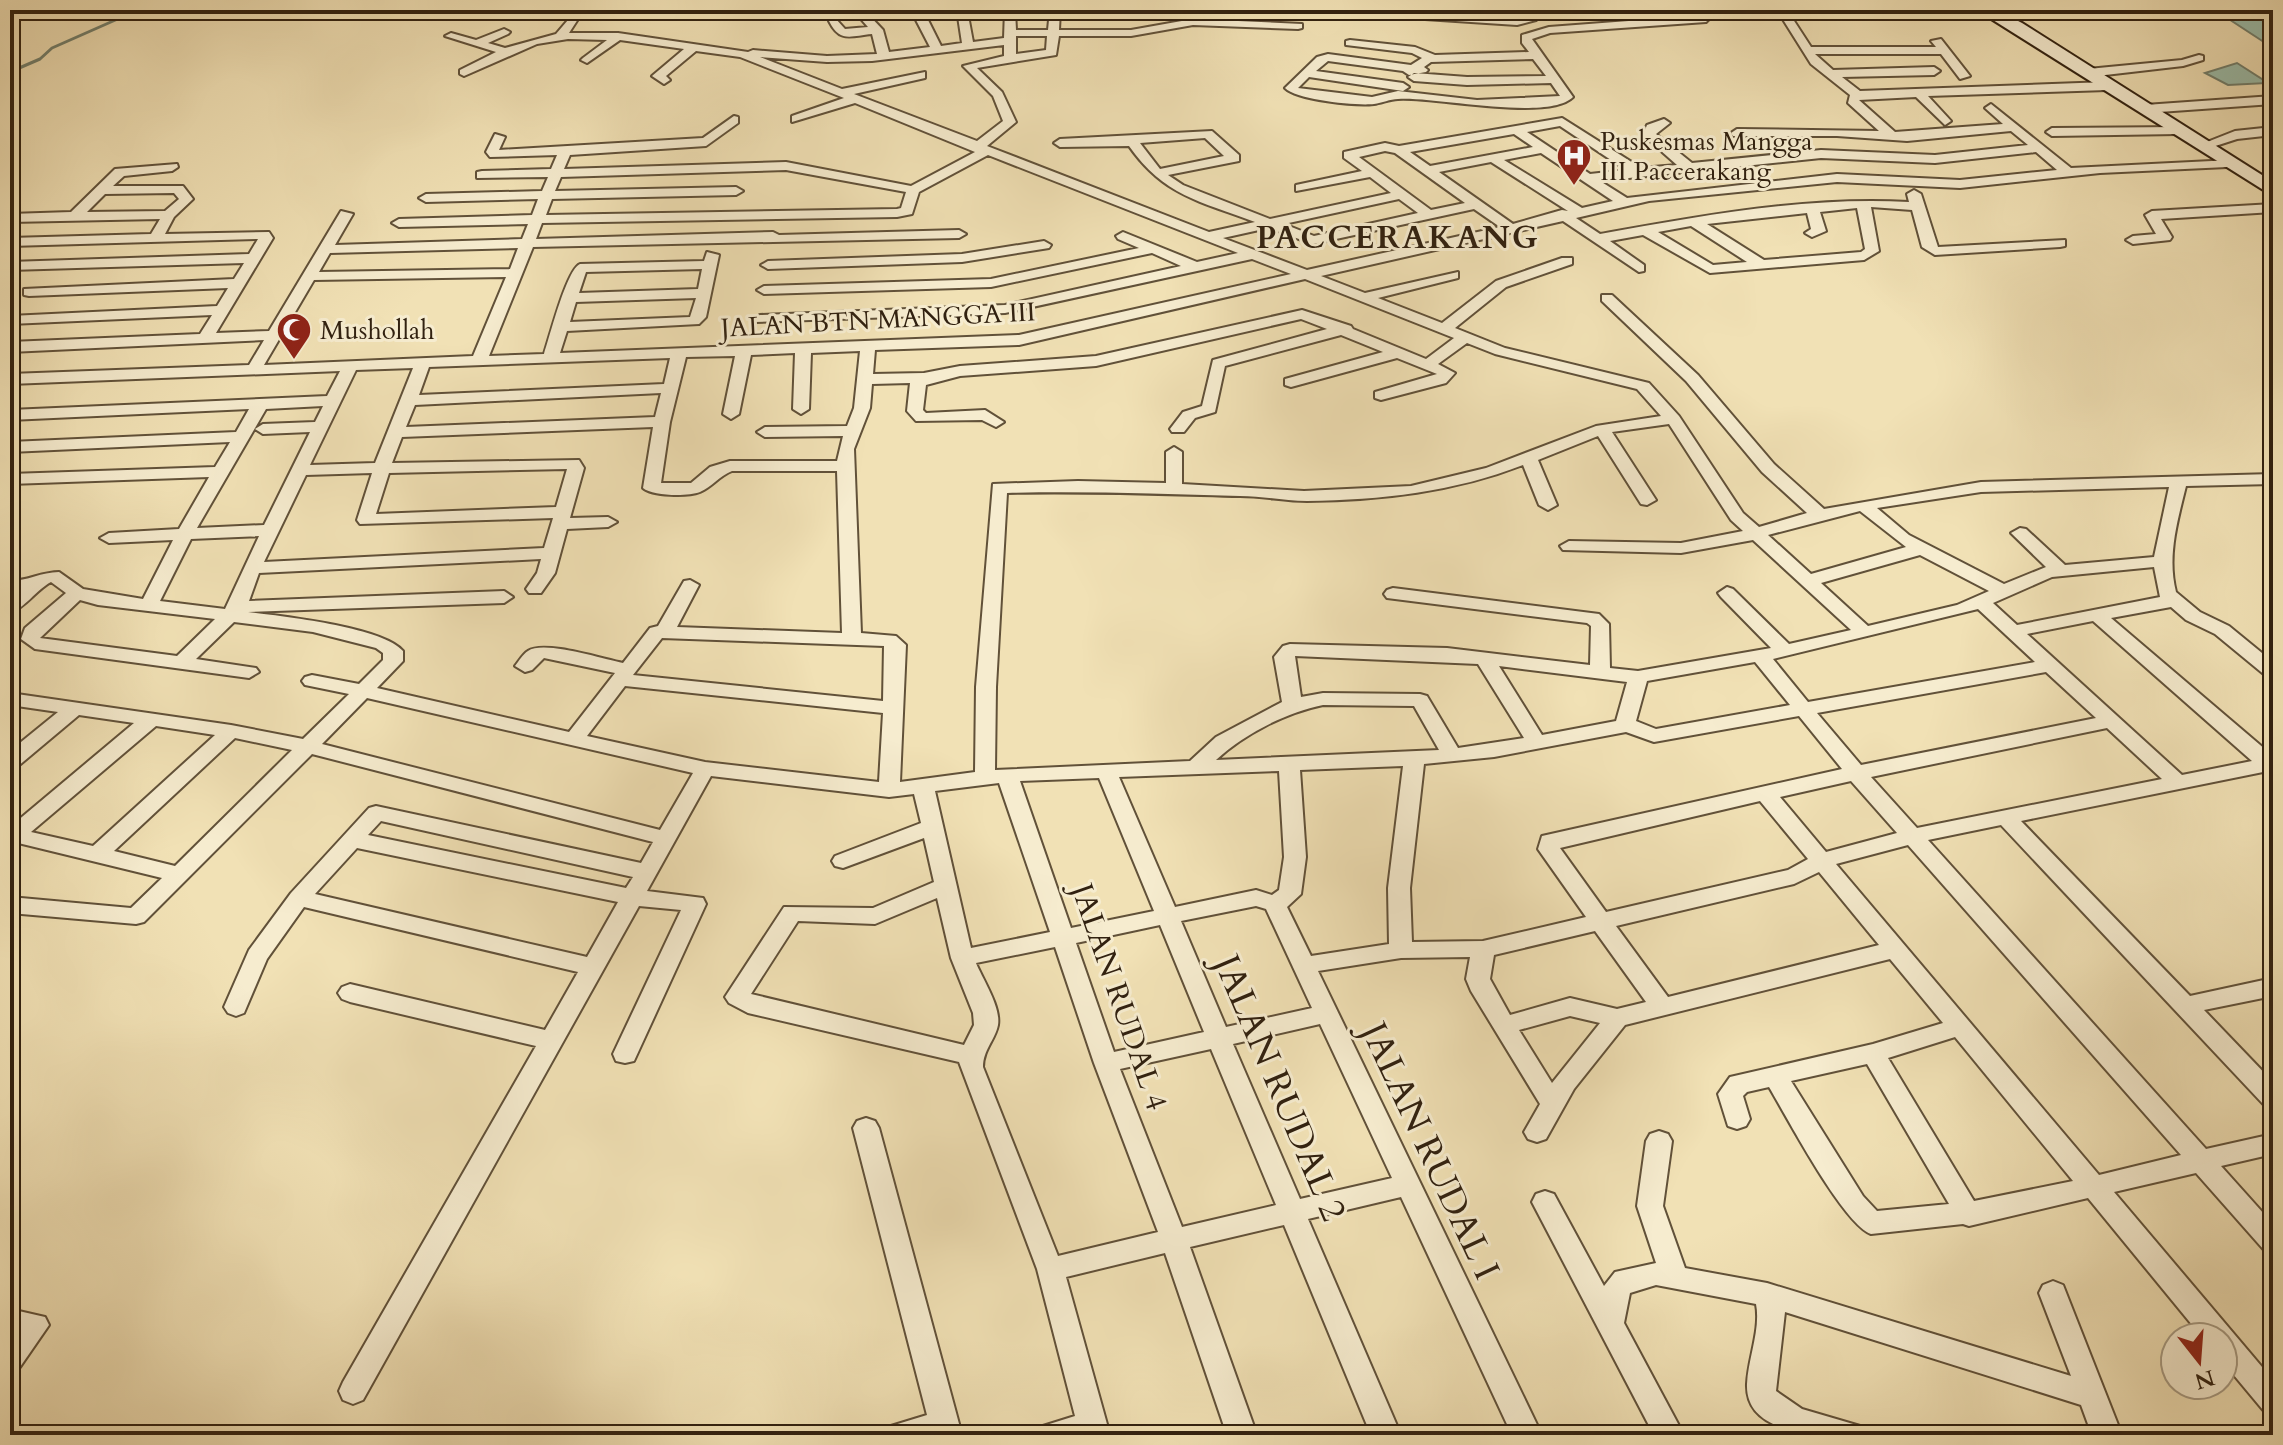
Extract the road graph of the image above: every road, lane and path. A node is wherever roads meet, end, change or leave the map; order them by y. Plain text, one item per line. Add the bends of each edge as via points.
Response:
1 (858, 10) edge
2 (962, 10) edge
3 (1010, 10) edge
4 (1055, 10) edge
5 (1536, 10) edge
6 (1630, 10) edge
7 (1684, 10) edge
8 (1749, 10) edge
9 (1782, 10) edge
10 (1985, 10) edge
11 (1715, 12) edge
12 (1165, 14) dead end
13 (574, 16) dead end
14 (1425, 16) dead end
15 (922, 20) dead end
16 (835, 21) dead end
17 (1298, 26) dead end
18 (877, 30) junction
19 (1150, 31) junction
20 (504, 32) dead end
21 (1054, 32) junction
22 (451, 36) dead end
23 (560, 37) junction
24 (1008, 37) junction
25 (1933, 37) dead end
26 (615, 39) junction
27 (478, 43) junction
28 (1350, 43) dead end
29 (968, 45) junction
30 (936, 47) junction
31 (693, 48) junction
32 (1808, 50) junction
33 (1944, 51) junction
34 (508, 52) junction
35 (742, 54) junction
36 (1537, 55) junction
37 (884, 57) junction
38 (1010, 58) junction
39 (2199, 58) dead end
40 (827, 59) junction
41 (587, 60) dead end
42 (1421, 66) junction
43 (1934, 71) dead end
44 (464, 72) dead end
45 (1307, 73) junction
46 (2088, 73) junction
47 (1830, 74) junction
48 (921, 75) dead end
49 (1964, 76) dead end
50 (803, 77) junction
51 (1553, 79) junction
52 (664, 80) dead end
53 (2107, 86) junction
54 (1397, 91) junction
55 (840, 93) junction
56 (1919, 93) junction
57 (1857, 95) junction
58 (855, 99) junction
59 (2273, 100) edge
60 (1991, 108) dead end
61 (2145, 109) junction
62 (1732, 118) dead end
63 (796, 119) dead end
64 (734, 120) dead end
65 (1945, 121) dead end
66 (1664, 123) dead end
67 (2014, 127) junction
68 (1515, 129) junction
69 (2178, 130) junction
70 (2273, 131) edge
71 (634, 132) dead end
72 (2052, 132) dead end
73 (1737, 133) junction
74 (499, 137) dead end
75 (1893, 137) junction
76 (1129, 140) junction
77 (1060, 143) dead end
78 (607, 148) junction
79 (1545, 148) junction
80 (2035, 148) junction
81 (981, 149) junction
82 (1399, 150) junction
83 (565, 151) junction
84 (2216, 155) junction
85 (1493, 158) junction
86 (1747, 160) junction
87 (172, 167) dead end
88 (739, 167) junction
89 (1688, 167) junction
90 (1428, 170) junction
91 (1638, 172) junction
92 (2068, 172) junction
93 (557, 173) junction
94 (1157, 173) junction
95 (1372, 173) junction
96 (482, 175) dead end
97 (1587, 178) junction
98 (1911, 182) junction
99 (1301, 188) dead end
100 (100, 190) junction
101 (913, 190) junction
102 (2273, 190) edge
103 (736, 191) junction
104 (1402, 194) junction
105 (426, 198) dead end
106 (546, 198) junction
107 (1622, 201) junction
108 (1863, 203) junction
109 (1477, 204) junction
110 (1916, 206) junction
111 (407, 207) dead end
112 (2273, 208) edge
113 (1812, 209) junction
114 (1569, 213) junction
115 (346, 214) dead end
116 (730, 214) junction
117 (778, 214) junction
118 (169, 215) junction
119 (1429, 215) junction
120 (75, 216) junction
121 (10, 218) edge
122 (536, 220) junction
123 (1693, 221) junction
124 (399, 223) junction
125 (1267, 223) junction
126 (1509, 227) junction
127 (1643, 229) junction
128 (1812, 233) dead end
129 (959, 234) dead end
130 (909, 236) junction
131 (1123, 236) dead end
132 (1211, 236) junction
133 (156, 237) junction
134 (773, 238) junction
135 (714, 239) junction
136 (1598, 239) junction
137 (70, 240) junction
138 (2133, 240) dead end
139 (10, 242) edge
140 (2060, 243) dead end
141 (526, 244) junction
142 (1044, 245) dead end
143 (386, 248) junction
144 (326, 249) junction
145 (1153, 249) junction
146 (1254, 254) junction
147 (253, 258) junction
148 (910, 260) junction
149 (1567, 261) dead end
150 (1759, 263) junction
151 (49, 265) junction
152 (711, 265) junction
153 (768, 265) junction
154 (10, 266) edge
155 (1196, 267) junction
156 (1639, 268) dead end
157 (517, 273) junction
158 (1309, 274) junction
159 (1453, 275) dead end
160 (308, 276) junction
161 (237, 283) junction
162 (910, 285) junction
163 (764, 290) junction
164 (29, 292) junction
165 (705, 293) junction
166 (568, 298) junction
167 (1362, 298) junction
168 (1607, 298) dead end
169 (221, 310) junction
170 (933, 312) junction
171 (909, 313) junction
172 (10, 318) edge
173 (760, 319) junction
174 (559, 327) junction
175 (1157, 328) junction
176 (1346, 329) junction
177 (1444, 329) junction
178 (274, 335) junction
179 (1463, 336) junction
180 (205, 338) junction
181 (933, 344) junction
182 (868, 346) junction
183 (10, 347) edge
184 (803, 349) junction
185 (751, 351) junction
186 (1401, 352) junction
187 (679, 354) junction
188 (550, 359) junction
189 (479, 361) junction
190 (423, 363) junction
191 (1428, 364) junction
192 (350, 366) junction
193 (254, 369) junction
194 (100, 376) junction
195 (924, 378) junction
196 (10, 379) edge
197 (865, 379) junction
198 (1291, 382) dead end
199 (670, 388) junction
200 (1381, 395) dead end
201 (409, 400) junction
202 (332, 401) junction
203 (260, 405) junction
204 (801, 409) dead end
205 (74, 412) junction
206 (731, 414) dead end
207 (12, 417) edge
208 (1673, 419) junction
209 (662, 422) junction
210 (996, 422) dead end
211 (319, 427) junction
212 (263, 429) dead end
213 (1178, 429) dead end
214 (1602, 429) junction
215 (852, 431) junction
216 (397, 432) junction
217 (765, 432) dead end
218 (242, 437) junction
219 (10, 447) edge
220 (1174, 452) dead end
221 (1529, 459) junction
222 (845, 466) junction
223 (382, 468) junction
224 (298, 470) junction
225 (222, 472) junction
226 (10, 479) edge
227 (2273, 479) edge
228 (2179, 481) junction
229 (1174, 489) junction
230 (1647, 500) dead end
231 (1548, 505) dead end
232 (1863, 505) junction
233 (1819, 514) junction
234 (562, 518) junction
235 (608, 522) dead end
236 (270, 530) junction
237 (2020, 533) dead end
238 (1755, 534) junction
239 (184, 535) junction
240 (109, 538) dead end
241 (1569, 546) dead end
242 (1920, 549) junction
243 (551, 553) junction
244 (2164, 561) junction
245 (252, 568) junction
246 (2061, 571) junction
247 (1807, 581) junction
248 (690, 585) dead end
249 (19, 587) edge
250 (535, 589) dead end
251 (2005, 592) junction
252 (77, 593) junction
253 (1727, 593) dead end
254 (1393, 594) dead end
255 (504, 597) dead end
256 (2171, 601) junction
257 (1982, 603) junction
258 (149, 605) junction
259 (10, 607) edge
260 (234, 611) junction
261 (2098, 616) junction
262 (2193, 616) junction
263 (665, 631) junction
264 (2013, 631) junction
265 (1865, 633) junction
266 (852, 639) junction
267 (1785, 651) junction
268 (1760, 656) junction
269 (1485, 659) junction
270 (182, 662) junction
271 (2051, 665) junction
272 (525, 666) dead end
273 (249, 672) dead end
274 (1600, 672) junction
275 (2273, 672) edge
276 (623, 675) junction
277 (1638, 677) junction
278 (312, 681) dead end
279 (2273, 687) edge
280 (363, 691) junction
281 (10, 699) edge
282 (1292, 705) junction
283 (894, 708) junction
284 (74, 709) junction
285 (1805, 711) junction
286 (152, 719) junction
287 (2112, 721) junction
288 (1625, 724) junction
289 (231, 731) junction
290 (573, 740) junction
291 (1537, 743) junction
292 (310, 747) junction
293 (1452, 755) junction
294 (1414, 759) junction
295 (10, 762) edge
296 (1289, 763) junction
297 (2271, 764) edge
298 (1197, 766) junction
299 (705, 769) junction
300 (1106, 770) junction
301 (1856, 773) junction
302 (996, 776) junction
303 (2178, 782) junction
304 (923, 785) junction
305 (889, 790) junction
306 (1765, 793) junction
307 (2007, 819) junction
308 (932, 827) junction
309 (13, 834) edge
310 (1914, 836) junction
311 (350, 839) junction
312 (667, 839) junction
313 (97, 854) junction
314 (1823, 860) junction
315 (843, 861) dead end
316 (646, 872) junction
317 (179, 875) junction
318 (945, 886) junction
319 (632, 897) junction
320 (299, 898) junction
321 (1271, 902) junction
322 (10, 905) edge
323 (1165, 917) junction
324 (1603, 922) junction
325 (1064, 937) junction
326 (1483, 949) junction
327 (1896, 949) junction
328 (1401, 950) junction
329 (962, 958) junction
330 (1304, 965) junction
331 (592, 967) junction
332 (2273, 987) edge
333 (350, 993) dead end
334 (1660, 1004) junction
335 (2184, 1006) junction
336 (236, 1007) dead end
337 (1325, 1014) junction
338 (1617, 1018) junction
339 (1504, 1025) junction
340 (1960, 1027) junction
341 (1216, 1036) junction
342 (551, 1040) junction
343 (1873, 1053) junction
344 (625, 1054) dead end
345 (971, 1056) junction
346 (1106, 1063) junction
347 (1775, 1076) junction
348 (2273, 1098) edge
349 (1553, 1105) junction
350 (1737, 1119) dead end
351 (866, 1128) dead end
352 (1537, 1132) dead end
353 (1659, 1141) dead end
354 (2273, 1144) edge
355 (2200, 1162) junction
356 (1406, 1185) junction
357 (2093, 1188) junction
358 (1545, 1202) dead end
359 (1291, 1210) junction
360 (1969, 1215) junction
361 (1173, 1238) junction
362 (2273, 1242) edge
363 (1050, 1269) junction
364 (1674, 1276) junction
365 (2053, 1293) dead end
366 (1767, 1295) junction
367 (10, 1321) edge
368 (2205, 1321) edge
369 (1610, 1324) junction
370 (10, 1358) edge
371 (2239, 1361) edge
372 (353, 1391) dead end
373 (2093, 1396) junction
374 (2273, 1401) edge
375 (946, 1429) edge
376 (1094, 1430) edge
377 (901, 1435) edge
378 (1053, 1435) edge
379 (1242, 1435) edge
380 (1386, 1435) edge
381 (1527, 1435) edge
382 (1669, 1435) edge
383 (1850, 1435) edge
384 (2107, 1435) edge

1 - 18 street
2 - 29 street
3 - 24 street
4 - 21 street
5 - 14 street via 1532,18 1517,22
6 - 11 street
7 - 11 street
8 - 11 street
9 - 32 street
10 - 46 main road
11 - 36 street via 1706,19 1539,32 1526,37
12 - 19 street via 1147,18
13 - 23 street
15 - 30 street
16 - 18 street via 841,33
17 - 19 street via 1193,22
18 - 37 street
19 - 21 street
20 - 27 street
21 - 24 street
21 - 38 street via 1051,54
22 - 27 street
23 - 26 street
23 - 34 street
24 - 29 street
24 - 38 street
25 - 33 street
26 - 31 street
26 - 41 street
27 - 34 street
28 - 42 street via 1415,50
29 - 30 street
30 - 37 street
31 - 35 street
31 - 52 street via 658,76
32 - 33 street
32 - 47 street
33 - 49 street
34 - 44 street
35 - 40 street
35 - 50 street
36 - 42 street
36 - 51 street
37 - 40 street
38 - 81 street via 969,66 998,95 1010,122
39 - 46 street
40 - 50 street
42 - 45 street via 1328,57
42 - 51 street via 1467,81
42 - 54 street
43 - 47 street
45 - 54 street
45 - 54 street via 1293,92 1372,101
46 - 53 main road
47 - 57 street
48 - 55 street
50 - 55 street
51 - 54 street via 1567,99 1477,104
53 - 56 street
53 - 61 main road
55 - 58 street
56 - 57 street
56 - 65 street
57 - 75 street via 1852,100
58 - 63 street
58 - 81 street
59 - 61 street
60 - 67 street
61 - 69 main road
62 - 73 street
64 - 78 street via 706,142
66 - 89 street via 1651,128 1649,135
67 - 75 street
67 - 80 street
68 - 79 street
68 - 82 street
68 - 91 street via 1566,123
69 - 72 street
69 - 84 main road
70 - 84 street, JALAN BTN MANGGA III via 2235,135
71 - 78 street
73 - 75 street
73 - 86 street
74 - 83 street via 495,154
76 - 77 street
76 - 94 street
76 - 94 street via 1208,134 1234,158
78 - 83 street
79 - 85 street
79 - 97 street
80 - 86 street via 1935,159 1821,154
80 - 92 street
81 - 101 street
81 - 132 street
82 - 90 street
82 - 95 street via 1385,147 1349,155
83 - 93 street
84 - 92 street, JALAN BTN MANGGA III
84 - 102 main road
85 - 90 street
85 - 114 street
86 - 89 street
87 - 100 street via 120,172
88 - 93 street
88 - 101 street via 789,167
88 - 103 street
89 - 91 street
90 - 109 street
91 - 97 street
92 - 98 street, JALAN BTN MANGGA III via 1974,183
93 - 96 street
93 - 106 street
94 - 125 street via 1178,188
95 - 99 street
95 - 104 street
97 - 107 street
98 - 107 street, JALAN BTN MANGGA III via 1837,178
98 - 110 street
100 - 118 street via 178,189 186,199
100 - 120 street
101 - 117 street via 909,209 897,213
103 - 106 street
103 - 116 street
104 - 119 street
104 - 125 street
105 - 106 street
106 - 122 street
107 - 114 street, JALAN BTN MANGGA III
108 - 110 street
108 - 113 street
108 - 150 street via 1871,254
109 - 119 street
109 - 126 street
110 - 140 street via 1935,251
111 - 124 street
112 - 138 street via 2152,215 2165,237
113 - 123 street
113 - 128 street via 1819,231
114 - 126 street, JALAN BTN MANGGA III
114 - 136 street
115 - 144 street
116 - 117 street
116 - 122 street
117 - 134 street
118 - 120 street
118 - 133 street
119 - 125 street via 1313,240
120 - 121 street
122 - 124 street
122 - 141 street
123 - 127 street
123 - 150 street
124 - 143 street
125 - 132 street
126 - 158 street, JALAN BTN MANGGA III
127 - 136 street
127 - 150 street via 1706,268
129 - 130 street
130 - 134 street
130 - 148 street
131 - 145 street
132 - 146 street
133 - 137 street
133 - 147 street via 264,235
134 - 135 street
134 - 153 street
135 - 141 street
135 - 152 street
136 - 156 street
137 - 139 street
137 - 151 street
141 - 143 street
141 - 157 street
142 - 148 street via 997,255
143 - 144 street
144 - 160 street
145 - 155 street
145 - 162 street via 1009,280
146 - 155 street
146 - 158 street
147 - 151 street
147 - 161 street
148 - 153 street
148 - 162 street
149 - 177 street via 1501,284
151 - 154 street
151 - 164 street
152 - 165 street
152 - 166 street via 580,268
153 - 163 street
155 - 170 street via 1021,307
157 - 160 street
157 - 189 street
158 - 167 street
158 - 175 street, JALAN BTN MANGGA III
159 - 167 street
160 - 178 street
161 - 164 street
161 - 169 street
162 - 163 street
162 - 171 street
163 - 173 street
164 - 172 street
165 - 166 street
165 - 174 street via 694,321
166 - 174 street
167 - 177 street
168 - 233 street via 1692,378 1768,468
169 - 172 street
169 - 180 street
170 - 171 street
170 - 181 street
171 - 173 street
173 - 185 street
174 - 188 street
175 - 176 street via 1296,314
175 - 181 street, JALAN BTN MANGGA III
175 - 195 street via 1096,361
176 - 186 street
176 - 213 street via 1218,363 1209,409 1186,417
177 - 179 street
178 - 180 street
178 - 193 street
179 - 191 street
179 - 208 street via 1568,370 1643,386
180 - 183 street
181 - 182 street, JALAN BTN MANGGA III
182 - 184 street, JALAN BTN MANGGA III
182 - 197 street
184 - 185 street, JALAN BTN MANGGA III
184 - 204 street
185 - 187 street, JALAN BTN MANGGA III
185 - 206 street
186 - 191 street
186 - 198 street
187 - 188 street, JALAN BTN MANGGA III
187 - 199 street
188 - 189 street, JALAN BTN MANGGA III
189 - 190 street, JALAN BTN MANGGA III
190 - 192 street, JALAN BTN MANGGA III
190 - 201 street
191 - 200 street via 1447,375
192 - 193 street, JALAN BTN MANGGA III
192 - 202 street
193 - 194 street, JALAN BTN MANGGA III
194 - 196 street, JALAN BTN MANGGA III
194 - 205 street
195 - 197 street
195 - 210 street via 916,389 918,415 985,415
197 - 215 street via 862,408
199 - 201 street
199 - 209 street
201 - 216 street
202 - 203 street
202 - 211 street
203 - 205 street
203 - 218 street
205 - 207 street
208 - 214 street
208 - 238 street via 1737,516
209 - 216 street
209 - 222 street via 654,489 695,488 730,466
211 - 212 street
211 - 224 street
214 - 221 street
214 - 230 street
215 - 217 street
215 - 222 street
216 - 223 street
218 - 219 street
218 - 225 street
220 - 229 street
221 - 229 street via 1453,483 1353,497
221 - 231 street
222 - 266 street
223 - 224 street
223 - 234 street via 573,464
223 - 234 street via 365,518 369,521
224 - 236 street
225 - 226 street
225 - 239 street
227 - 228 street
228 - 232 street via 2016,484
228 - 244 street
229 - 302 street via 999,488 986,687
232 - 233 street
232 - 242 street
233 - 238 street
234 - 235 street
234 - 243 street
236 - 239 street
236 - 245 street
237 - 246 street
238 - 241 street via 1681,548
238 - 247 street
239 - 240 street
239 - 258 street
242 - 247 street
242 - 251 street
243 - 245 street
243 - 250 street
244 - 246 street
244 - 256 street via 2164,586
245 - 260 street
246 - 251 street
247 - 265 street
248 - 263 street
249 - 252 street via 53,576
249 - 259 street
251 - 257 street
252 - 258 street
252 - 270 street via 30,639
253 - 267 street
254 - 274 street via 1592,618 1600,624
255 - 260 street
256 - 261 street
256 - 262 street
257 - 264 street
257 - 265 street
258 - 260 street
260 - 270 street
260 - 280 street via 383,644 393,651 393,661
261 - 264 street
261 - 297 street
262 - 275 street via 2222,630
262 - 279 street via 2198,626
263 - 266 street
263 - 276 street via 652,636
264 - 271 street
265 - 267 street
266 - 283 street via 889,640 896,645
267 - 268 street
268 - 277 street
268 - 285 street
269 - 274 street
269 - 282 street via 1290,650 1284,657
269 - 291 street
270 - 273 street
271 - 285 street
271 - 287 street
272 - 276 street via 543,652
274 - 277 street
276 - 283 street
276 - 290 street
277 - 288 street
278 - 280 street
280 - 290 street
280 - 292 street
281 - 284 street
282 - 293 street via 1323,699 1420,700
282 - 298 street via 1223,742
283 - 305 street
284 - 286 street
284 - 295 street
285 - 288 street via 1654,736
285 - 301 street
286 - 289 street
286 - 309 street
287 - 301 street
287 - 303 street
288 - 291 street
289 - 292 street
289 - 313 street
290 - 299 street
291 - 293 street
292 - 312 street
292 - 317 street
293 - 294 street
294 - 296 street
294 - 328 street via 1399,888
296 - 298 street
296 - 321 street via 1295,857 1290,894
297 - 303 street
298 - 300 street
299 - 305 street
299 - 312 street
300 - 302 street
300 - 323 street, JALAN RUDAL 2
301 - 306 street
301 - 310 street
302 - 304 street
302 - 325 street, JALAN RUDAL 4
303 - 307 street
304 - 305 street
304 - 308 street
306 - 314 street
306 - 324 street via 1550,841 1549,849
307 - 310 street
307 - 335 street
308 - 315 street
308 - 318 street
309 - 313 street
310 - 314 street
310 - 355 street
311 - 316 street via 376,813
311 - 319 street
311 - 320 street
312 - 316 street
313 - 317 street
314 - 324 street via 1794,876
314 - 327 street
316 - 319 street
317 - 322 street via 136,916
318 - 329 street
318 - 345 street via 875,916 792,913 737,997 748,1004
319 - 331 street
319 - 344 street via 695,904
320 - 331 street
320 - 336 street via 257,956
321 - 323 street via 1256,898
321 - 330 street, JALAN RUDAL I
323 - 325 street
323 - 341 street, JALAN RUDAL 2
324 - 326 street
324 - 334 street
325 - 329 street
325 - 346 street, JALAN RUDAL 4
326 - 328 street
326 - 339 street via 1478,979
327 - 334 street
327 - 340 street
328 - 330 street
329 - 345 street via 986,1025
330 - 337 street, JALAN RUDAL I
331 - 342 street
332 - 335 street
333 - 342 street
334 - 338 street
335 - 348 street
337 - 341 street
337 - 356 street, JALAN RUDAL I
338 - 339 street via 1570,1007
338 - 349 street
339 - 349 street
340 - 343 street
340 - 357 street
341 - 346 street
341 - 359 street, JALAN RUDAL 2
342 - 372 street
343 - 347 street
343 - 360 street
345 - 363 street via 980,1092
346 - 361 street, JALAN RUDAL 4
347 - 350 street via 1732,1089
347 - 360 street via 1871,1223
349 - 352 street
351 - 375 street
353 - 364 street via 1650,1206
354 - 355 street
355 - 357 street
355 - 362 street
356 - 359 street
356 - 381 street, JALAN RUDAL I
357 - 360 street
357 - 368 street
358 - 369 street
359 - 361 street
359 - 380 street, JALAN RUDAL 2
361 - 363 street
361 - 379 street, JALAN RUDAL 4
363 - 376 street
364 - 366 street
364 - 369 street via 1625,1280 1617,1287
365 - 373 street
366 - 373 street
366 - 383 street via 1771,1312 1763,1399 1779,1412
367 - 370 street via 35,1325
369 - 382 street
371 - 374 street
373 - 384 street
375 - 377 street
376 - 378 street

